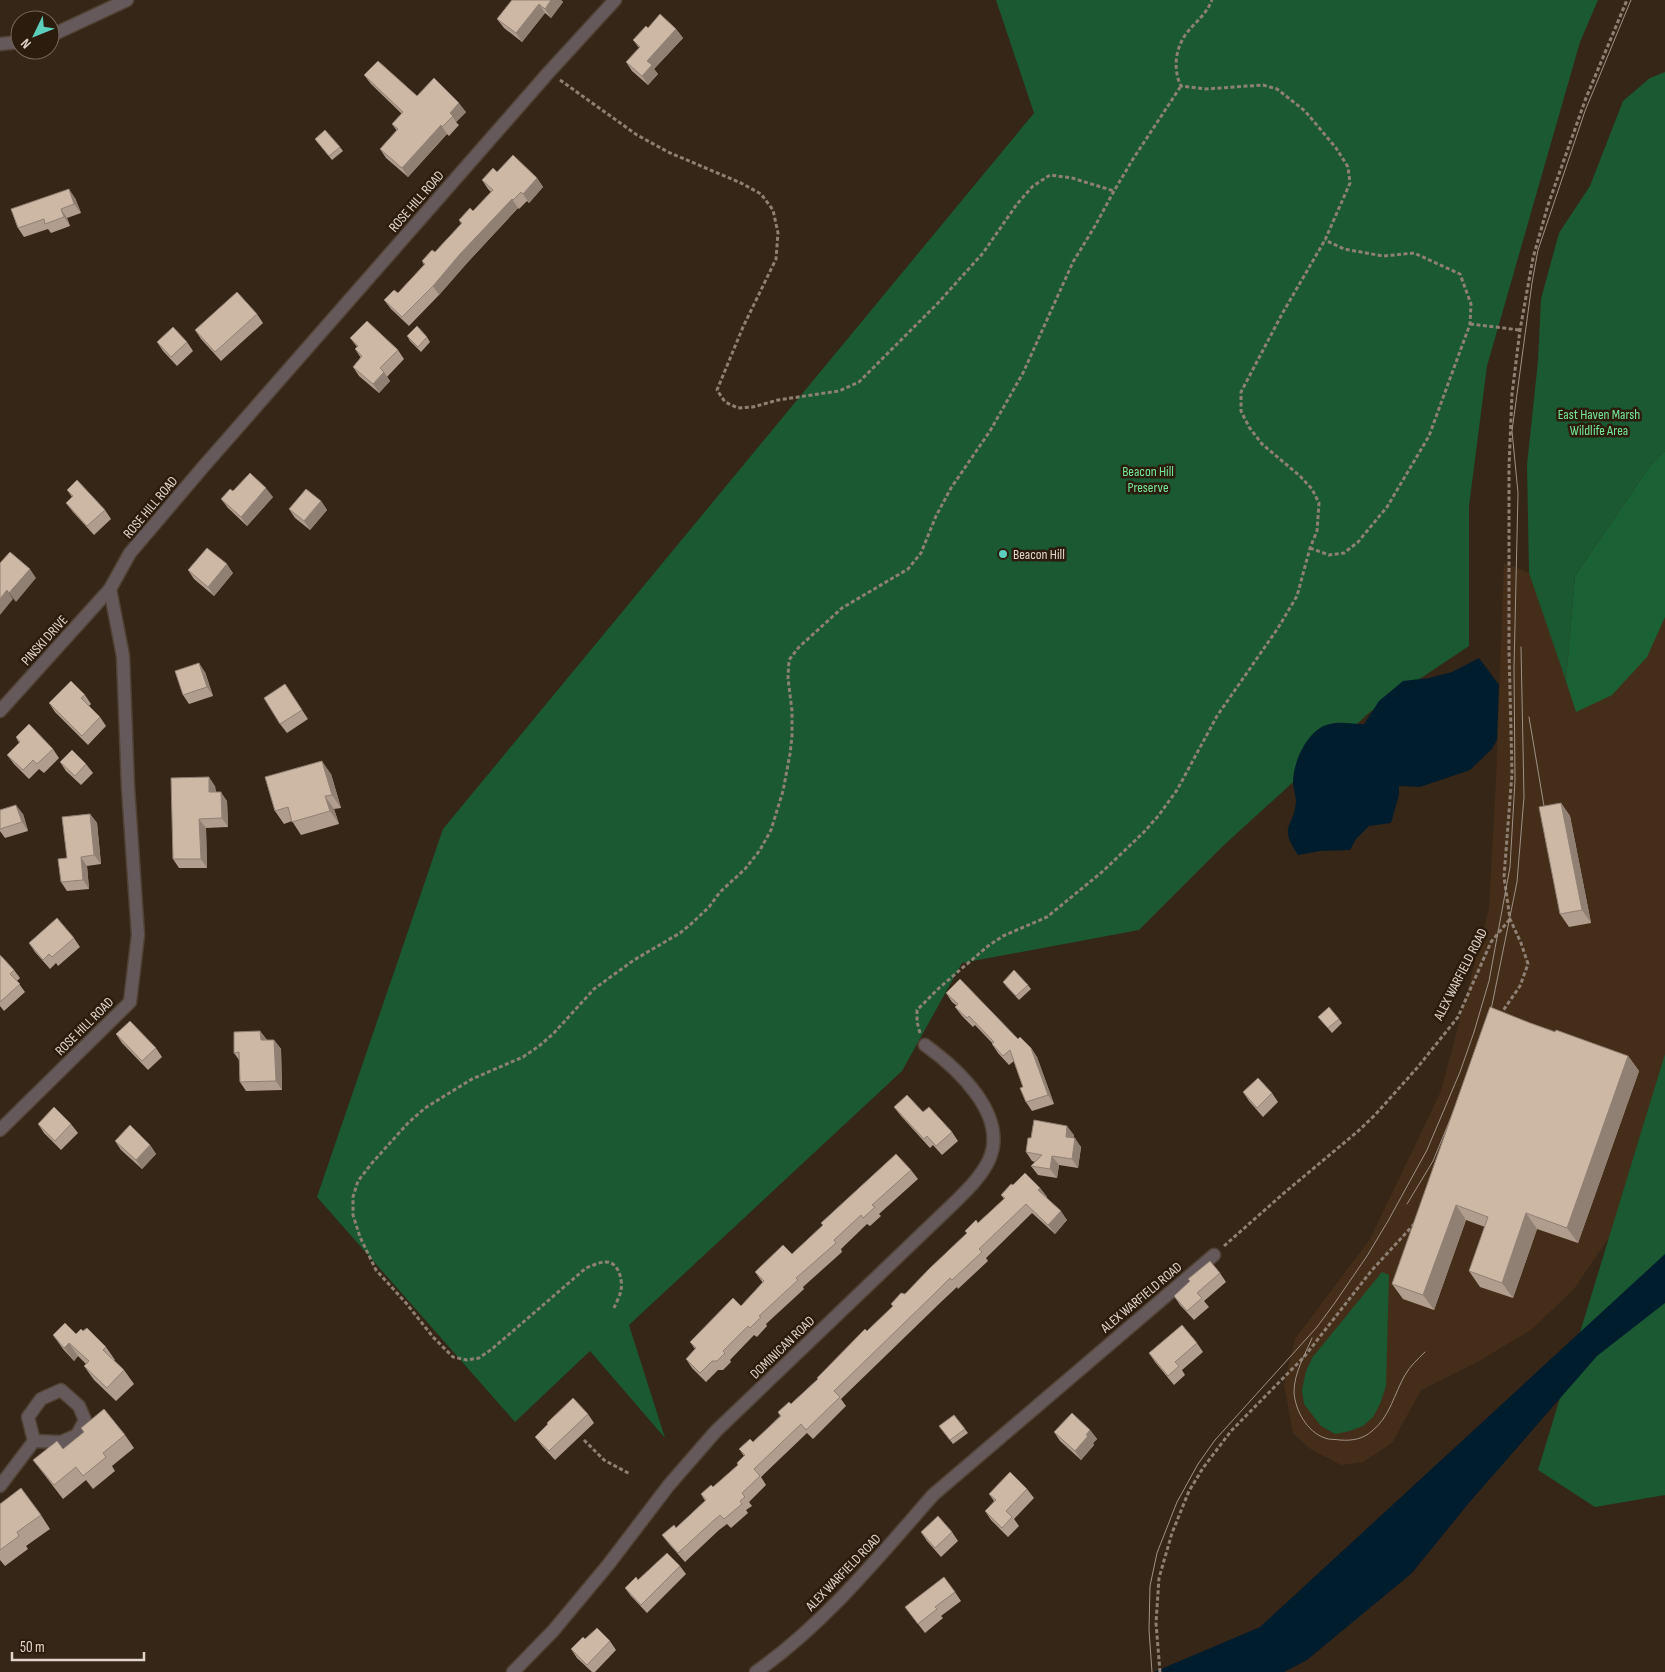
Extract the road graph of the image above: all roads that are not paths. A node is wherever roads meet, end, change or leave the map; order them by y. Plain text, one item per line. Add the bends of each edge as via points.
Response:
1 (127, 0) edge
2 (615, 0) edge
3 (60, 31) edge
4 (110, 589) junction
5 (0, 711) edge
6 (925, 1045) road end
7 (0, 1130) edge
8 (1214, 1255) road end
9 (34, 1441) junction
10 (0, 1486) edge
11 (513, 1672) edge
12 (756, 1672) edge

1 - 3 street
2 - 4 street, ROSE HILL ROAD via 204,466 130,553
4 - 5 street, PINSKI DRIVE
4 - 7 street, ROSE HILL ROAD via 123,656 138,935 130,1002
6 - 11 street, DOMINICAN ROAD via 963,1078 989,1116 992,1151 983,1172 716,1431 559,1624
8 - 12 street, ALEX WARFIELD ROAD via 933,1495 825,1614
9 - 9 street via 28,1417 41,1399 61,1390 79,1406 85,1420 77,1435 61,1442
9 - 10 street

